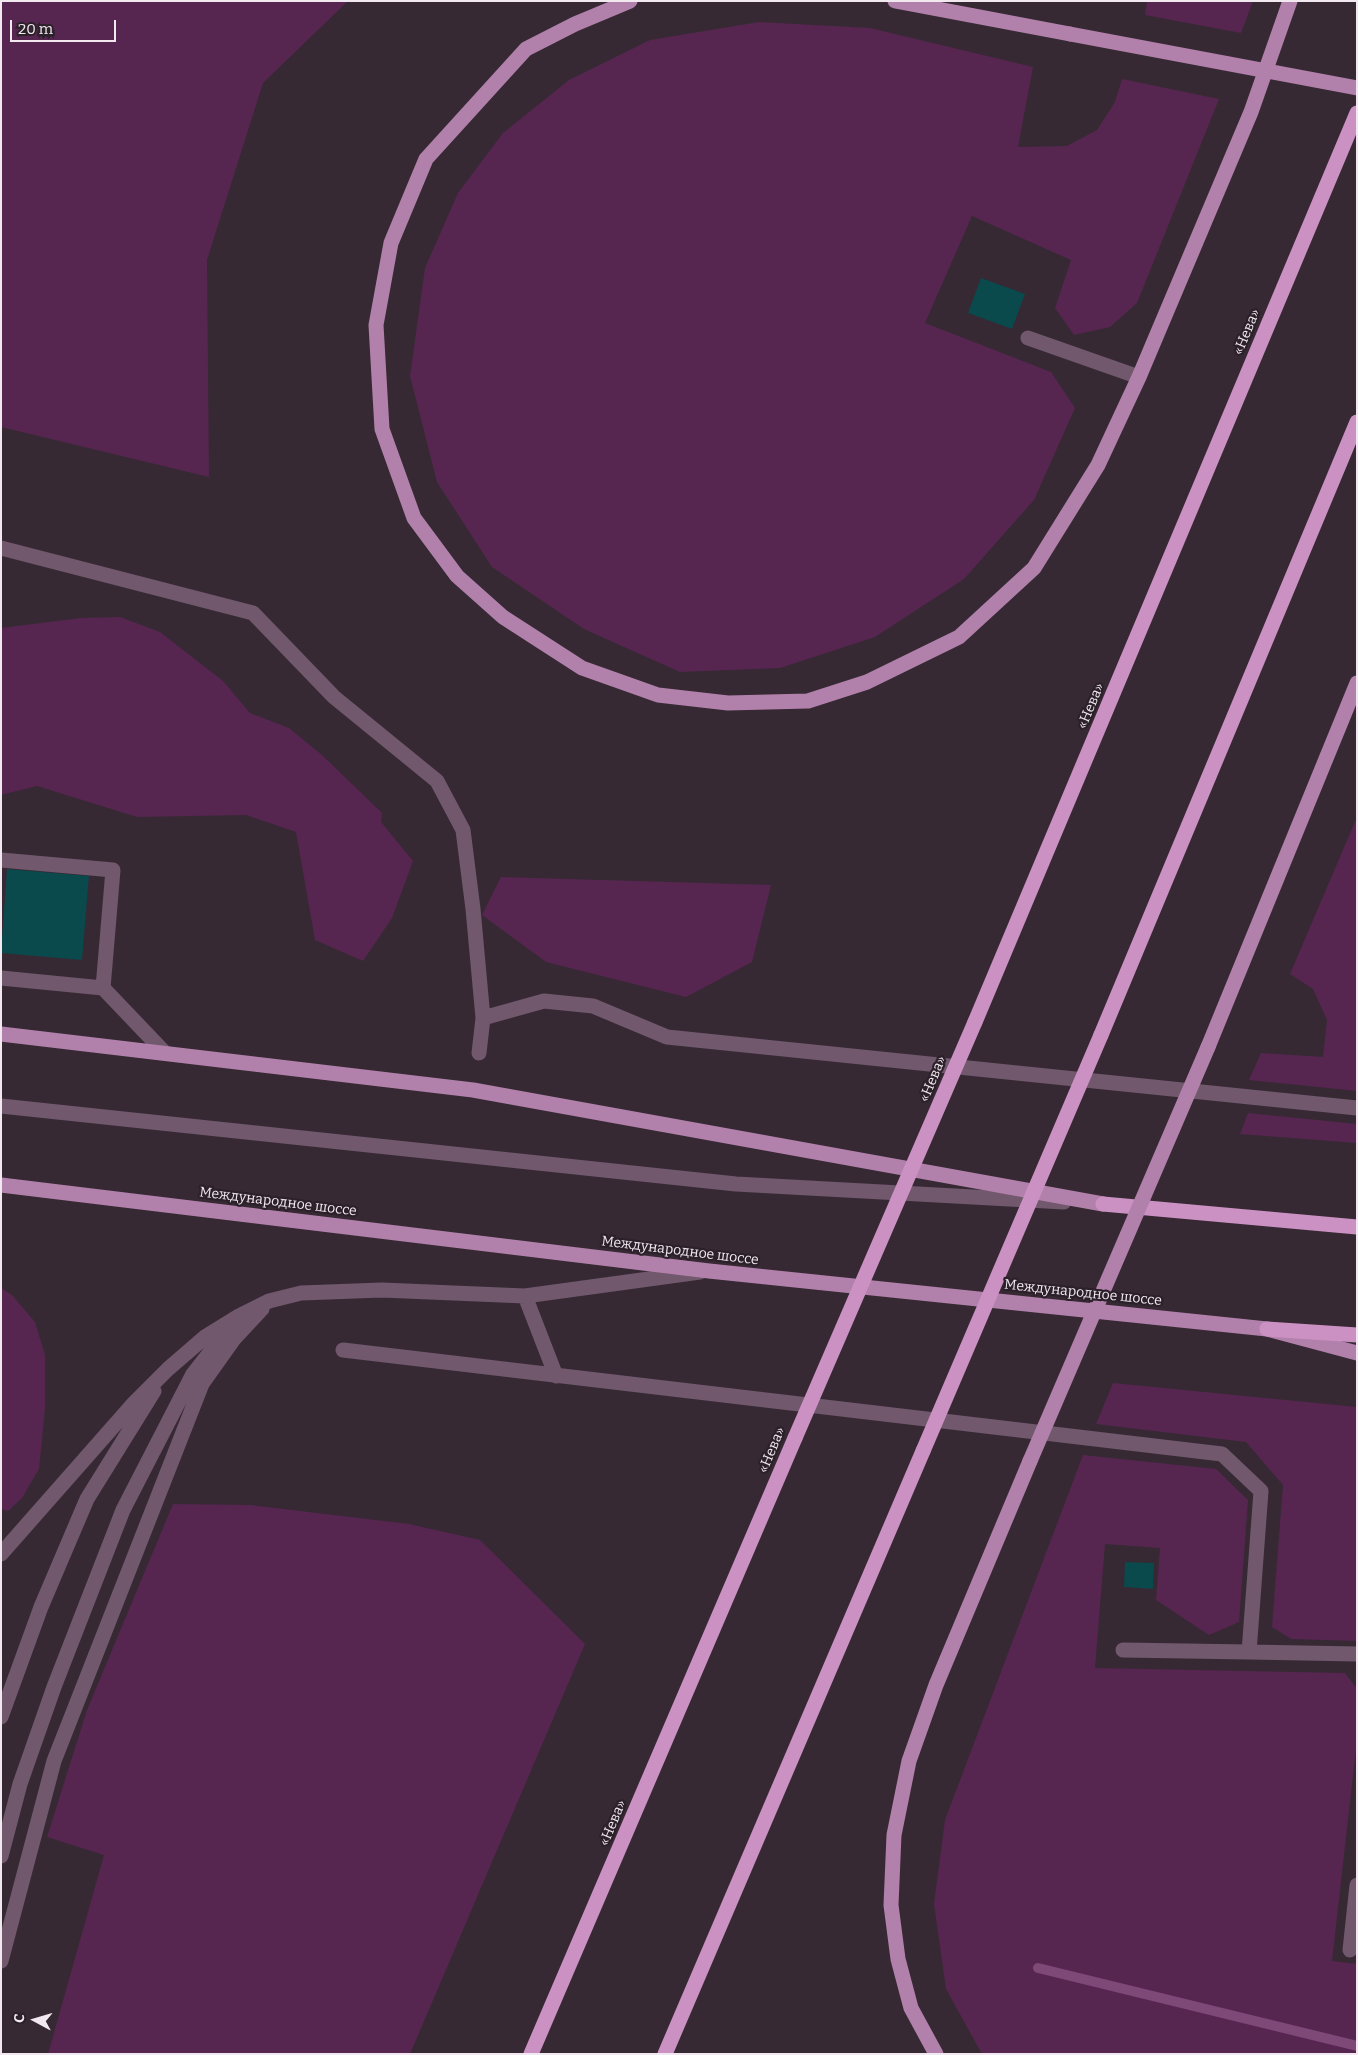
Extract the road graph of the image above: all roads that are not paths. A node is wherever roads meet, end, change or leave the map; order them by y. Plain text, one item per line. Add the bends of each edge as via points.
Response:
1 (630, 1) edge
2 (896, 1) edge
3 (1290, 1) edge
4 (1357, 88) edge
5 (1357, 113) edge
6 (1028, 338) dead end
7 (1139, 378) junction
8 (1357, 422) edge
9 (1, 548) edge
10 (1357, 684) edge
11 (1, 860) edge
12 (1, 978) edge
13 (103, 988) junction
14 (483, 1018) junction
15 (1, 1034) edge
16 (165, 1053) junction
17 (478, 1053) dead end
18 (1, 1106) edge
19 (1357, 1108) edge
20 (1, 1185) edge
21 (1103, 1204) junction
22 (1357, 1227) edge
23 (709, 1271) junction
24 (525, 1296) junction
25 (269, 1301) junction
26 (239, 1316) junction
27 (1267, 1329) junction
28 (1357, 1335) edge
29 (343, 1350) dead end
30 (1357, 1353) edge
31 (168, 1369) junction
32 (556, 1376) junction
33 (1, 1554) edge
34 (1123, 1650) dead end
35 (1249, 1652) junction
36 (1357, 1654) edge
37 (1, 1717) edge
38 (1, 1856) edge
39 (1357, 1885) edge
40 (1350, 1950) dead end
41 (1, 1961) edge
42 (531, 2054) edge
43 (664, 2054) edge
44 (936, 2054) edge

1 - 7 main road via 526,49 426,159 391,243 376,325 382,429 414,518 457,576 503,617 582,668 658,695 728,703 808,701 868,682 960,637 1034,568 1098,465
2 - 4 main road, bridge
3 - 7 main road via 1251,112
5 - 42 highway, «Нева», bridge via 976,1022
6 - 7 street
8 - 43 highway, bridge via 1101,1035
9 - 14 street via 253,613 334,697 437,781 463,830
10 - 44 main road, bridge via 1208,1047 933,1693 908,1761 894,1835 891,1905 898,1959 911,2008
11 - 13 street via 113,870
12 - 13 street
13 - 16 street
14 - 17 street
14 - 19 street via 544,1001 593,1006 667,1038
15 - 16 main road
16 - 21 main road via 473,1090
18 - 21 street via 736,1184
20 - 23 main road, Международное шоссе
21 - 22 highway
23 - 24 street
23 - 27 main road, Международное шоссе
24 - 25 street via 382,1290 300,1293
24 - 32 street
25 - 26 street
25 - 41 street via 234,1339 202,1384 54,1761
26 - 31 street via 205,1337
26 - 38 street via 193,1374 123,1510 47,1704 20,1784
27 - 28 highway, Международное шоссе
27 - 30 main road
29 - 32 street
31 - 33 street
31 - 37 street via 87,1499 40,1607
32 - 35 street via 1222,1454 1261,1491
34 - 35 street
35 - 36 street
39 - 40 street

